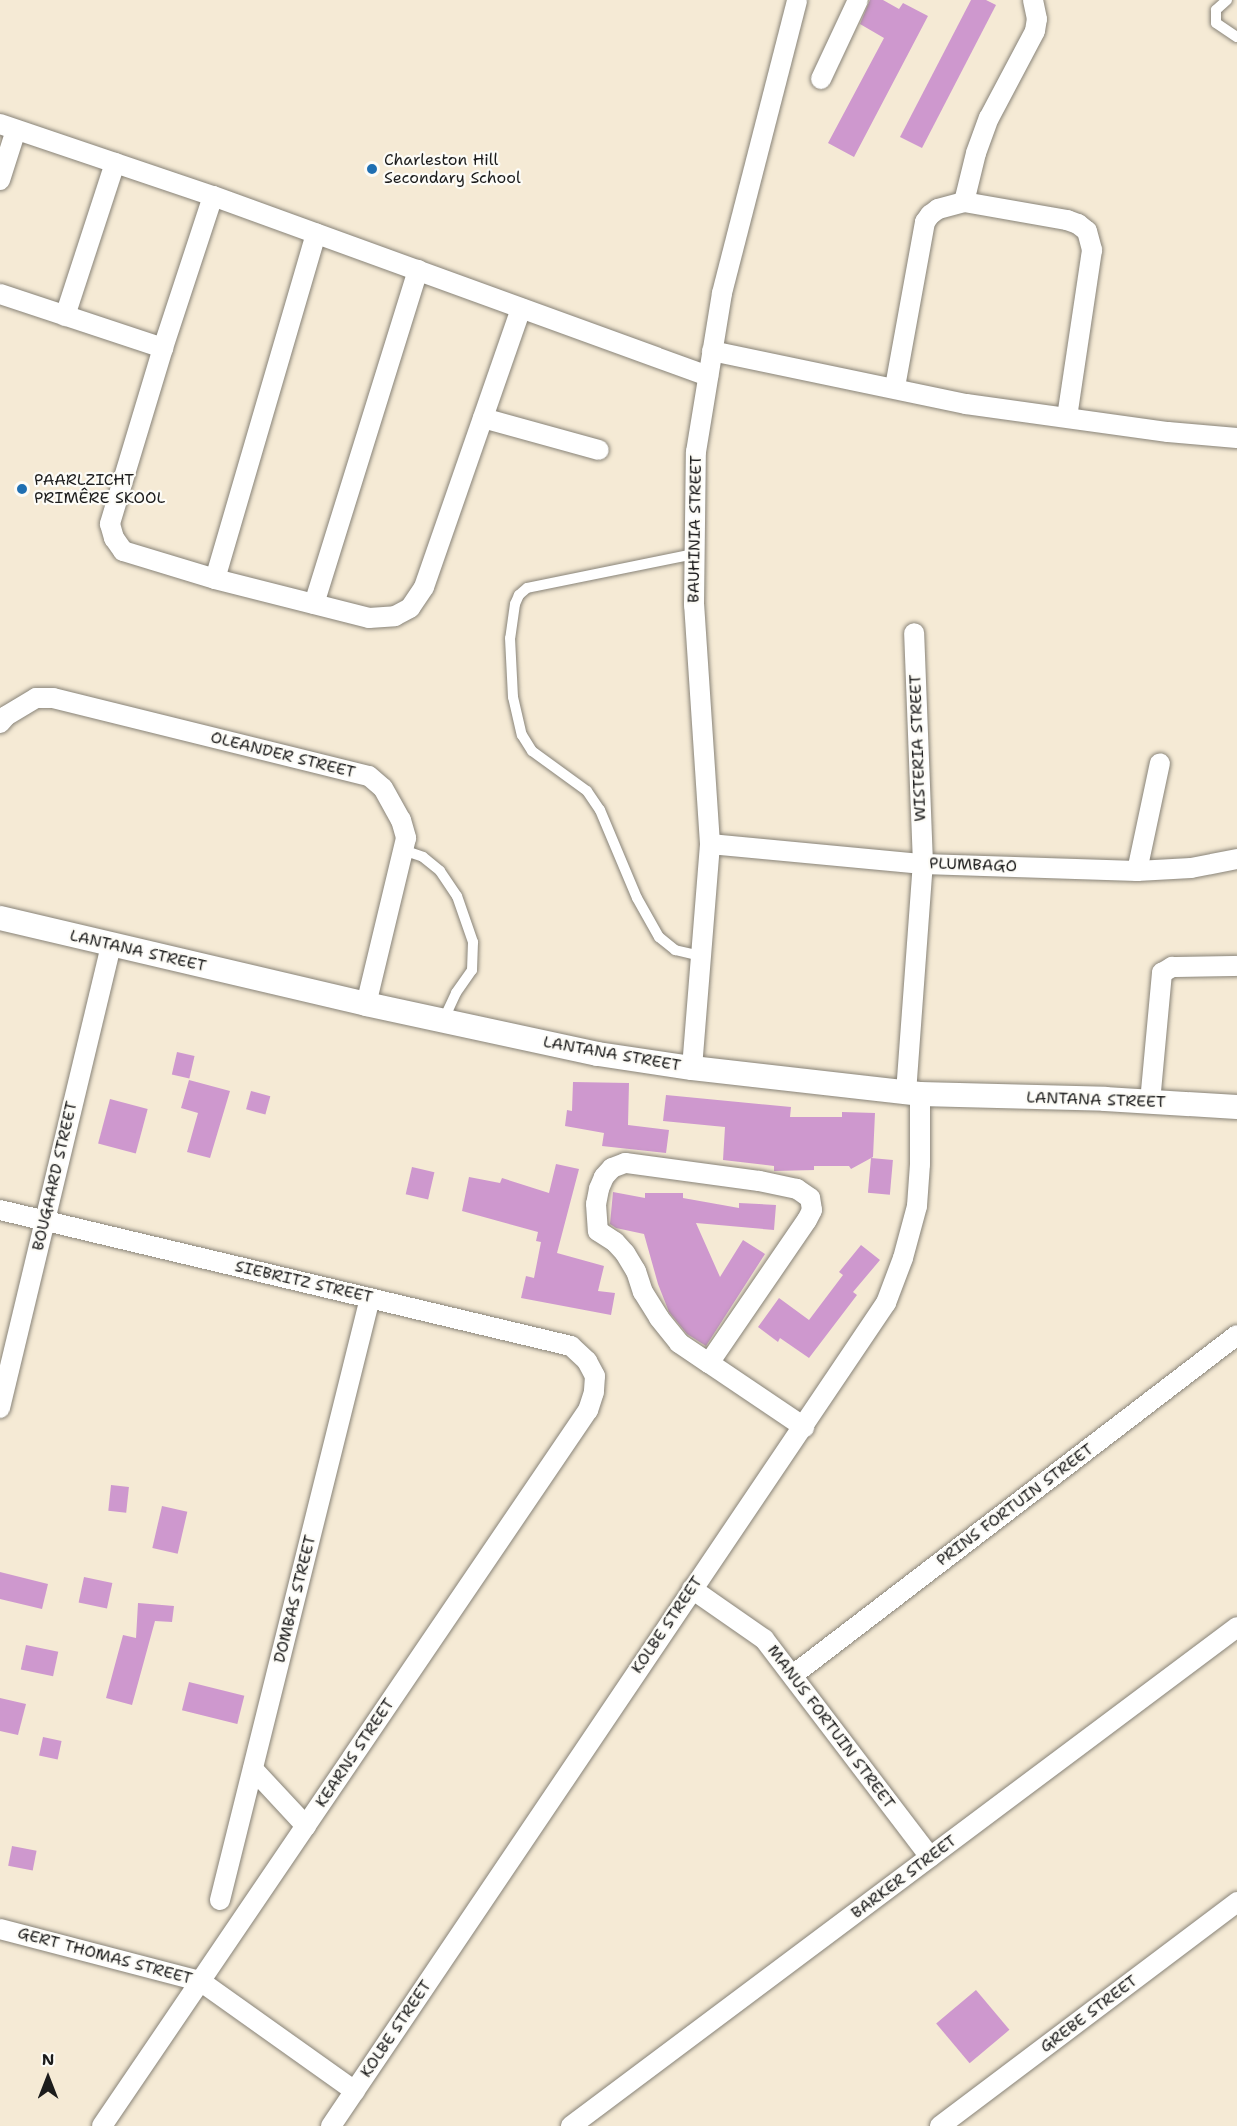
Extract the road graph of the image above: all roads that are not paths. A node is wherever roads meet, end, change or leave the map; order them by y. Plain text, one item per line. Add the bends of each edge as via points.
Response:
1 (797, 0) edge
2 (858, 0) edge
3 (1033, 0) edge
4 (1227, 0) edge
5 (1237, 37) edge
6 (820, 79) dead end
7 (8, 127) edge
8 (115, 163) junction
9 (0, 180) edge
10 (213, 196) junction
11 (964, 202) junction
12 (316, 233) junction
13 (418, 270) junction
14 (0, 294) edge
15 (520, 308) junction
16 (65, 316) junction
17 (163, 348) junction
18 (712, 351) junction
19 (708, 376) junction
20 (895, 387) junction
21 (1066, 417) junction
22 (483, 418) junction
23 (1237, 438) edge
24 (599, 450) dead end
25 (694, 554) junction
26 (214, 579) junction
27 (314, 604) junction
28 (914, 633) dead end
29 (0, 723) edge
30 (1160, 763) dead end
31 (710, 844) junction
32 (403, 850) junction
33 (1237, 859) edge
34 (923, 864) junction
35 (1137, 871) junction
36 (0, 918) edge
37 (111, 945) junction
38 (701, 956) junction
39 (1237, 966) edge
40 (366, 1004) junction
41 (443, 1022) junction
42 (692, 1068) junction
43 (913, 1093) junction
44 (1150, 1102) junction
45 (1237, 1107) edge
46 (0, 1210) edge
47 (45, 1220) junction
48 (370, 1298) junction
49 (1237, 1335) edge
50 (709, 1363) junction
51 (595, 1376) joint
52 (0, 1408) edge
53 (804, 1426) junction
54 (692, 1589) junction
55 (1237, 1627) edge
56 (793, 1675) junction
57 (253, 1769) junction
58 (306, 1826) junction
59 (930, 1857) junction
60 (220, 1900) dead end
61 (1237, 1902) edge
62 (0, 1929) edge
63 (200, 1981) junction
64 (355, 2091) junction
65 (102, 2126) edge
66 (331, 2126) edge
67 (571, 2126) edge
68 (940, 2126) edge

1 - 18 street, BAUHINIA STREET via 722,292
2 - 6 street
3 - 11 street via 1035,31 989,118
4 - 5 lane via 1216,10 1216,23
7 - 8 street
7 - 9 street
8 - 10 street
8 - 16 street
10 - 12 street
10 - 17 street
11 - 20 street via 938,209 925,222
11 - 21 street via 1067,220 1087,231 1092,240
12 - 13 street
12 - 26 street
13 - 15 street
13 - 27 street
14 - 16 street
15 - 19 street
15 - 22 street
16 - 17 street
17 - 26 street via 110,524 123,551
18 - 19 street, BAUHINIA STREET
18 - 20 street
19 - 25 street, BAUHINIA STREET via 696,452
20 - 21 street via 966,404
21 - 23 street
22 - 24 street
22 - 27 street via 424,587 410,608 395,616 369,618
25 - 31 street, BAUHINIA STREET
25 - 38 lane via 527,588 515,604 510,638 513,698 522,735 532,751 587,791 600,810 637,898 659,937 675,950
26 - 27 street
28 - 34 street, WISTERIA STREET
29 - 32 street, OLEANDER STREET via 36,698 53,698 369,776 383,788 401,820 406,838
30 - 35 street
31 - 34 street, PLUMBAGO
31 - 38 street, BAUHINIA STREET
32 - 40 street, OLEANDER STREET
32 - 41 lane via 423,857 440,871 456,896 473,942 471,970
33 - 35 street, PLUMBAGO via 1191,868
34 - 35 street, PLUMBAGO
34 - 43 street, WISTERIA STREET
36 - 37 street, LANTANA STREET
37 - 40 street, LANTANA STREET
37 - 47 street, BOUGAARD STREET
38 - 42 street, BAUHINIA STREET
39 - 44 street via 1172,967 1162,973
40 - 41 street, LANTANA STREET
41 - 42 street, LANTANA STREET via 598,1054
42 - 43 street, LANTANA STREET
43 - 44 street, LANTANA STREET
43 - 53 street, KOLBE STREET via 920,1164 916,1206 903,1258 886,1303
44 - 45 street, LANTANA STREET
46 - 47 street, SIEBRITZ STREET
47 - 48 street, SIEBRITZ STREET
47 - 52 street, BOUGAARD STREET
48 - 51 street, SIEBRITZ STREET via 571,1346 587,1361
48 - 57 street, DOMBAS STREET
49 - 56 street, PRINS FORTUIN STREET
50 - 50 street via 679,1343 665,1327 625,1253 598,1231 599,1189 612,1168 625,1164 759,1181 797,1189 810,1198 812,1210 807,1220
50 - 53 street
51 - 58 street, KEARNS STREET via 588,1410
53 - 54 street, KOLBE STREET
54 - 56 street, MANUS FORTUIN STREET via 764,1639
54 - 64 street, KOLBE STREET
55 - 59 street, BARKER STREET
56 - 59 street, MANUS FORTUIN STREET
57 - 58 street
57 - 60 street, DOMBAS STREET
58 - 63 street, KEARNS STREET
59 - 67 street, BARKER STREET
61 - 68 street, GREBE STREET
62 - 63 street, GERT THOMAS STREET
63 - 64 street, GERT THOMAS STREET
63 - 65 street, KEARNS STREET
64 - 66 street, KOLBE STREET

